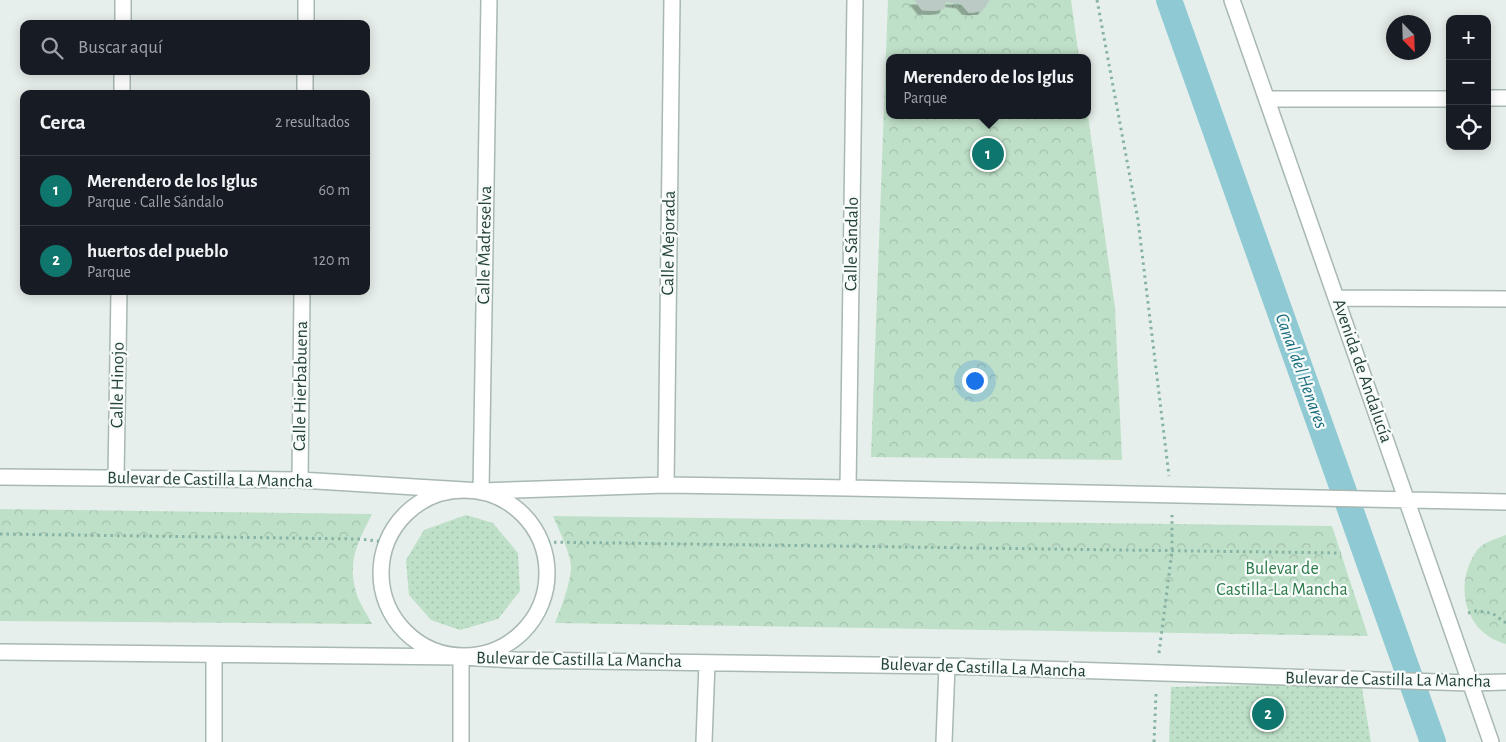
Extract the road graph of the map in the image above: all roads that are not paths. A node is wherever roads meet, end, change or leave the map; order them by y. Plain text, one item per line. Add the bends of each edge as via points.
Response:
1 (123, 0) edge
2 (306, 0) edge
3 (489, 0) edge
4 (672, 0) edge
5 (855, 0) edge
6 (1232, 0) edge
7 (123, 20) edge
8 (306, 20) edge
9 (122, 75) edge
10 (305, 75) edge
11 (122, 90) edge
12 (305, 90) edge
13 (1491, 98) edge
14 (1506, 98) edge
15 (1267, 99) junction
16 (1446, 99) edge
17 (119, 295) edge
18 (302, 295) edge
19 (1336, 298) junction
20 (1506, 299) edge
21 (0, 477) edge
22 (116, 478) junction
23 (300, 480) junction
24 (666, 485) junction
25 (848, 488) junction
26 (481, 491) junction
27 (1406, 501) junction
28 (1506, 502) edge
29 (0, 652) edge
30 (214, 655) junction
31 (461, 657) junction
32 (707, 663) junction
33 (947, 666) junction
34 (1506, 682) edge
35 (1469, 683) junction
36 (214, 742) edge
37 (461, 742) edge
38 (704, 742) edge
39 (944, 742) edge
40 (1491, 742) edge

1 - 7 street
2 - 8 street
3 - 26 street, Calle Madreselva
4 - 24 street, Calle Mejorada
5 - 25 street, Calle Sándalo
6 - 15 street, Avenida de Andalucía
9 - 11 street
10 - 12 street
13 - 14 street
15 - 16 street
15 - 19 street, Avenida de Andalucía
17 - 22 street, Calle Hinojo
18 - 23 street, Calle Hierbabuena
19 - 20 street
19 - 27 street, Avenida de Andalucía
21 - 22 street, Bulevar de Castilla La Mancha
22 - 23 street, Bulevar de Castilla La Mancha
23 - 26 street, Bulevar de Castilla La Mancha
24 - 25 street, Bulevar de Castilla La Mancha
24 - 26 street, Bulevar de Castilla La Mancha
25 - 27 street, Bulevar de Castilla La Mancha
26 - 31 street, Bulevar de Castilla La Mancha via 501,498 521,512 535,528 546,552 547,587 535,619 513,642 487,654
26 - 31 street, Bulevar de Castilla La Mancha via 452,490 431,496 412,508 390,533 381,559 381,587 398,625 427,649
27 - 28 street, Bulevar de Castilla La Mancha
27 - 35 street, Avenida de Andalucía
29 - 30 street, Bulevar de Castilla La Mancha
30 - 31 street, Bulevar de Castilla La Mancha
30 - 36 street
31 - 32 street, Bulevar de Castilla La Mancha
31 - 37 street
32 - 33 street, Bulevar de Castilla La Mancha
32 - 38 street
33 - 35 street, Bulevar de Castilla La Mancha
33 - 39 street
34 - 35 street, Bulevar de Castilla La Mancha
35 - 40 street, Avenida de Andalucía

